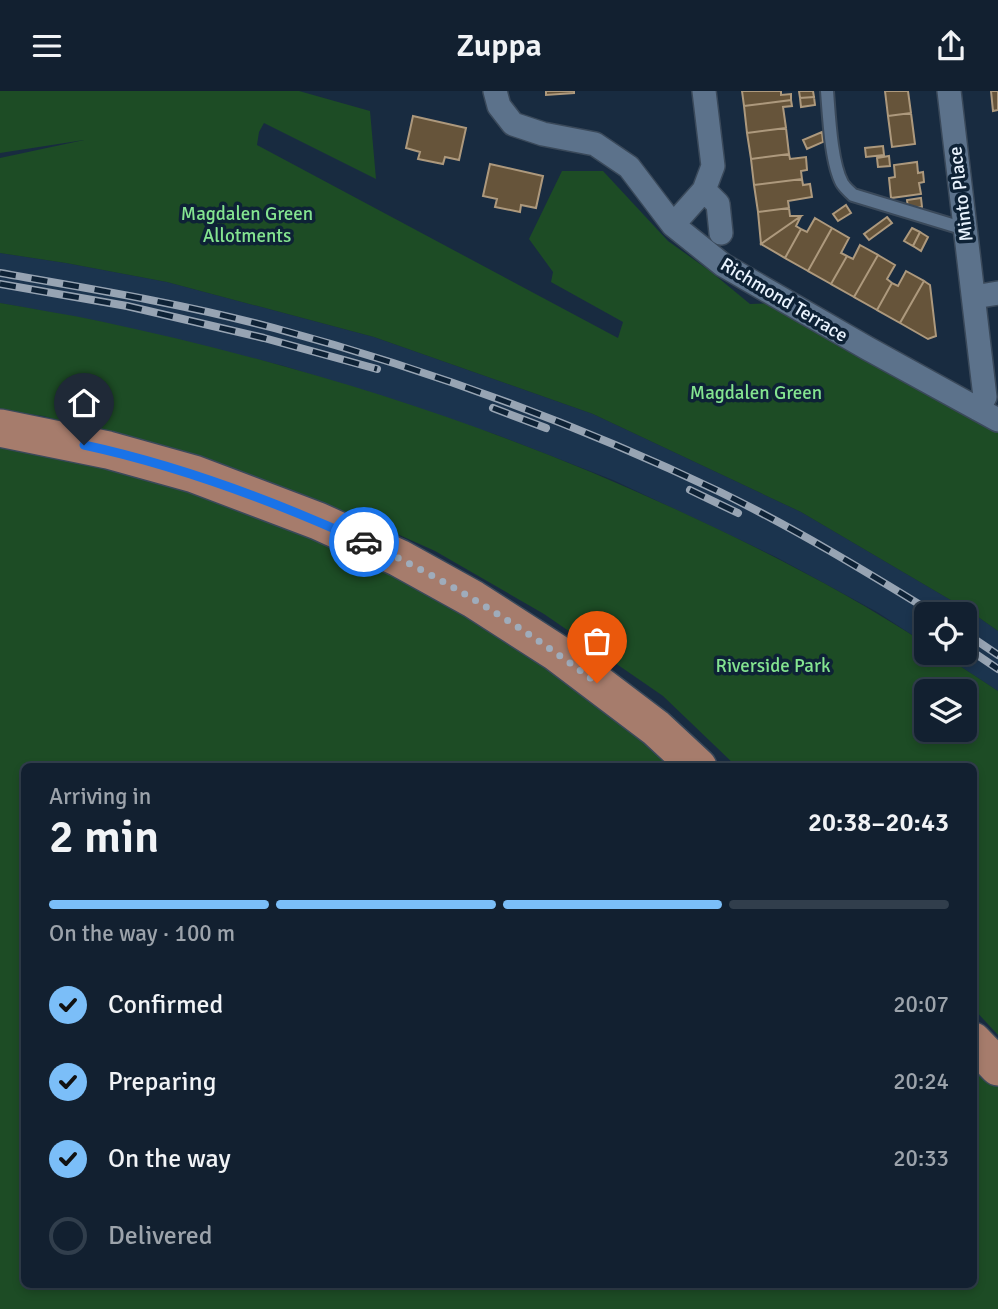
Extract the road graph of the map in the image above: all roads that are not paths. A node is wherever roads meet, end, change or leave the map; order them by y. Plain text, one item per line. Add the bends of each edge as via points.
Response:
1 (495, 91) edge
2 (704, 91) edge
3 (827, 91) edge
4 (949, 91) edge
5 (704, 190) junction
6 (673, 225) junction
7 (965, 229) junction
8 (721, 233) dead end
9 (998, 293) edge
10 (974, 297) junction
11 (988, 415) edge
12 (0, 428) edge
13 (694, 763) edge

1 - 6 street, Richmond Terrace via 499,106 513,124 595,144 629,167
2 - 5 street via 713,166
3 - 7 lane via 835,166 845,188 853,195
4 - 7 street, Minto Place
5 - 6 street
5 - 8 street via 718,204
6 - 11 street, Richmond Terrace via 723,265
7 - 10 street, Minto Place
9 - 10 street
10 - 11 street, Minto Place
12 - 13 main road via 108,450 194,474 318,521 399,558 557,653 656,728

